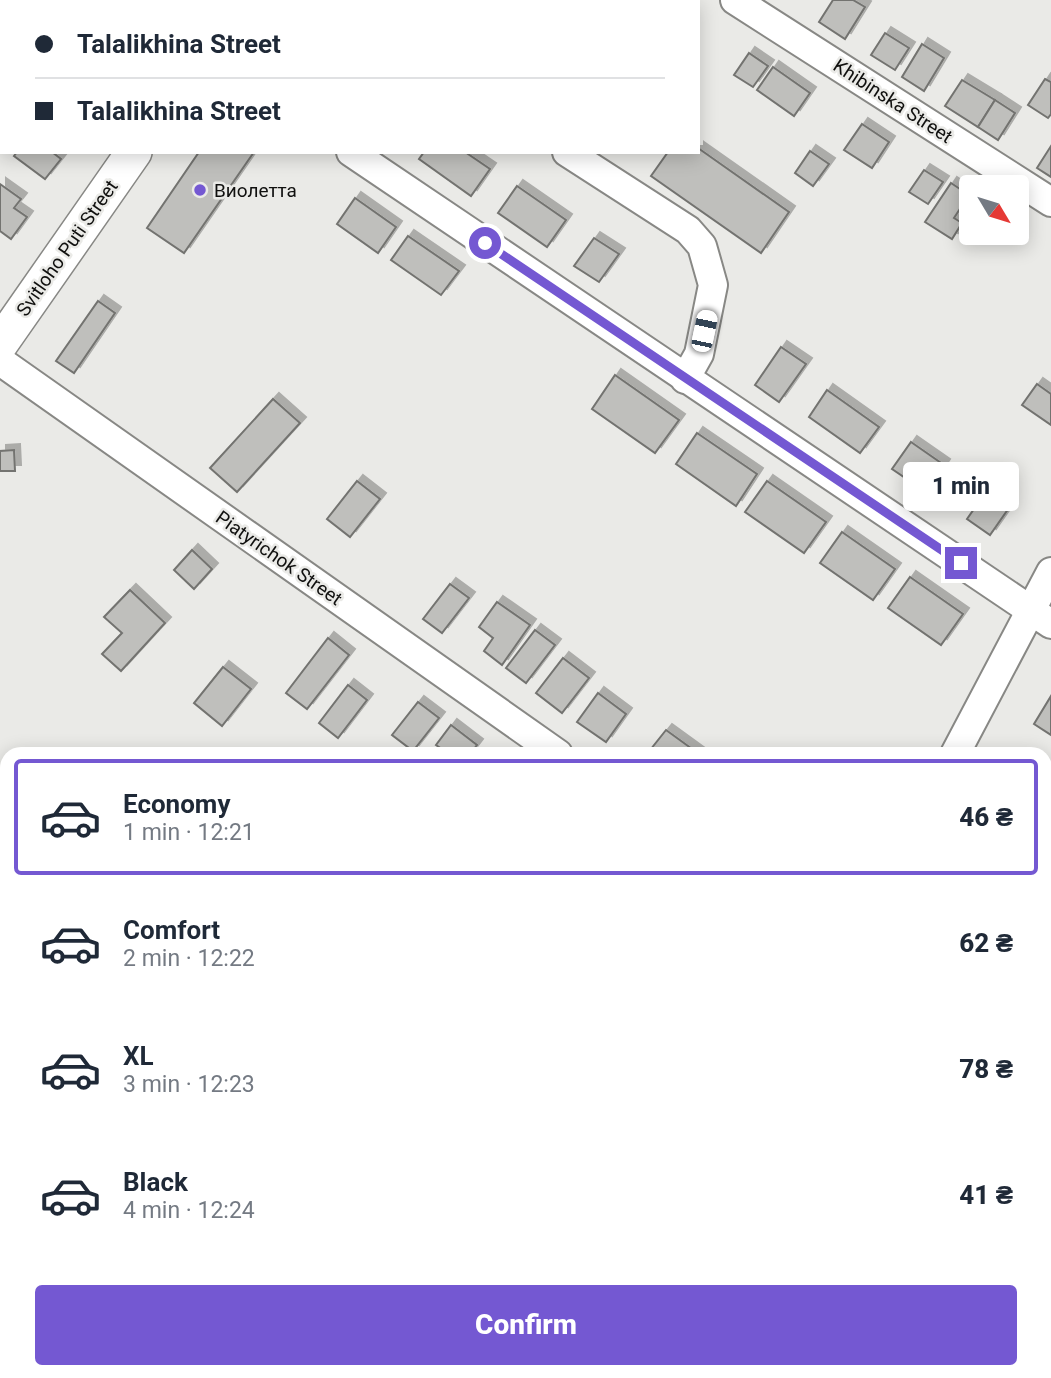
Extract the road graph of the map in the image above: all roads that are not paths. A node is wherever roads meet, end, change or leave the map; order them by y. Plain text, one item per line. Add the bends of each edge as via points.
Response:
1 (735, 0) edge
2 (133, 154) edge
3 (354, 154) edge
4 (570, 154) edge
5 (1051, 202) edge
6 (0, 344) edge
7 (0, 361) edge
8 (685, 379) junction
9 (1051, 572) edge
10 (1041, 616) edge
11 (548, 747) edge
12 (959, 747) edge

1 - 5 street, Khibinska Street
2 - 6 main road, Svitloho Puti Street
3 - 8 street
4 - 8 street via 688,230 702,246 713,285 699,354
7 - 11 street, Piatyrichok Street
8 - 10 street
9 - 10 street
10 - 12 street

